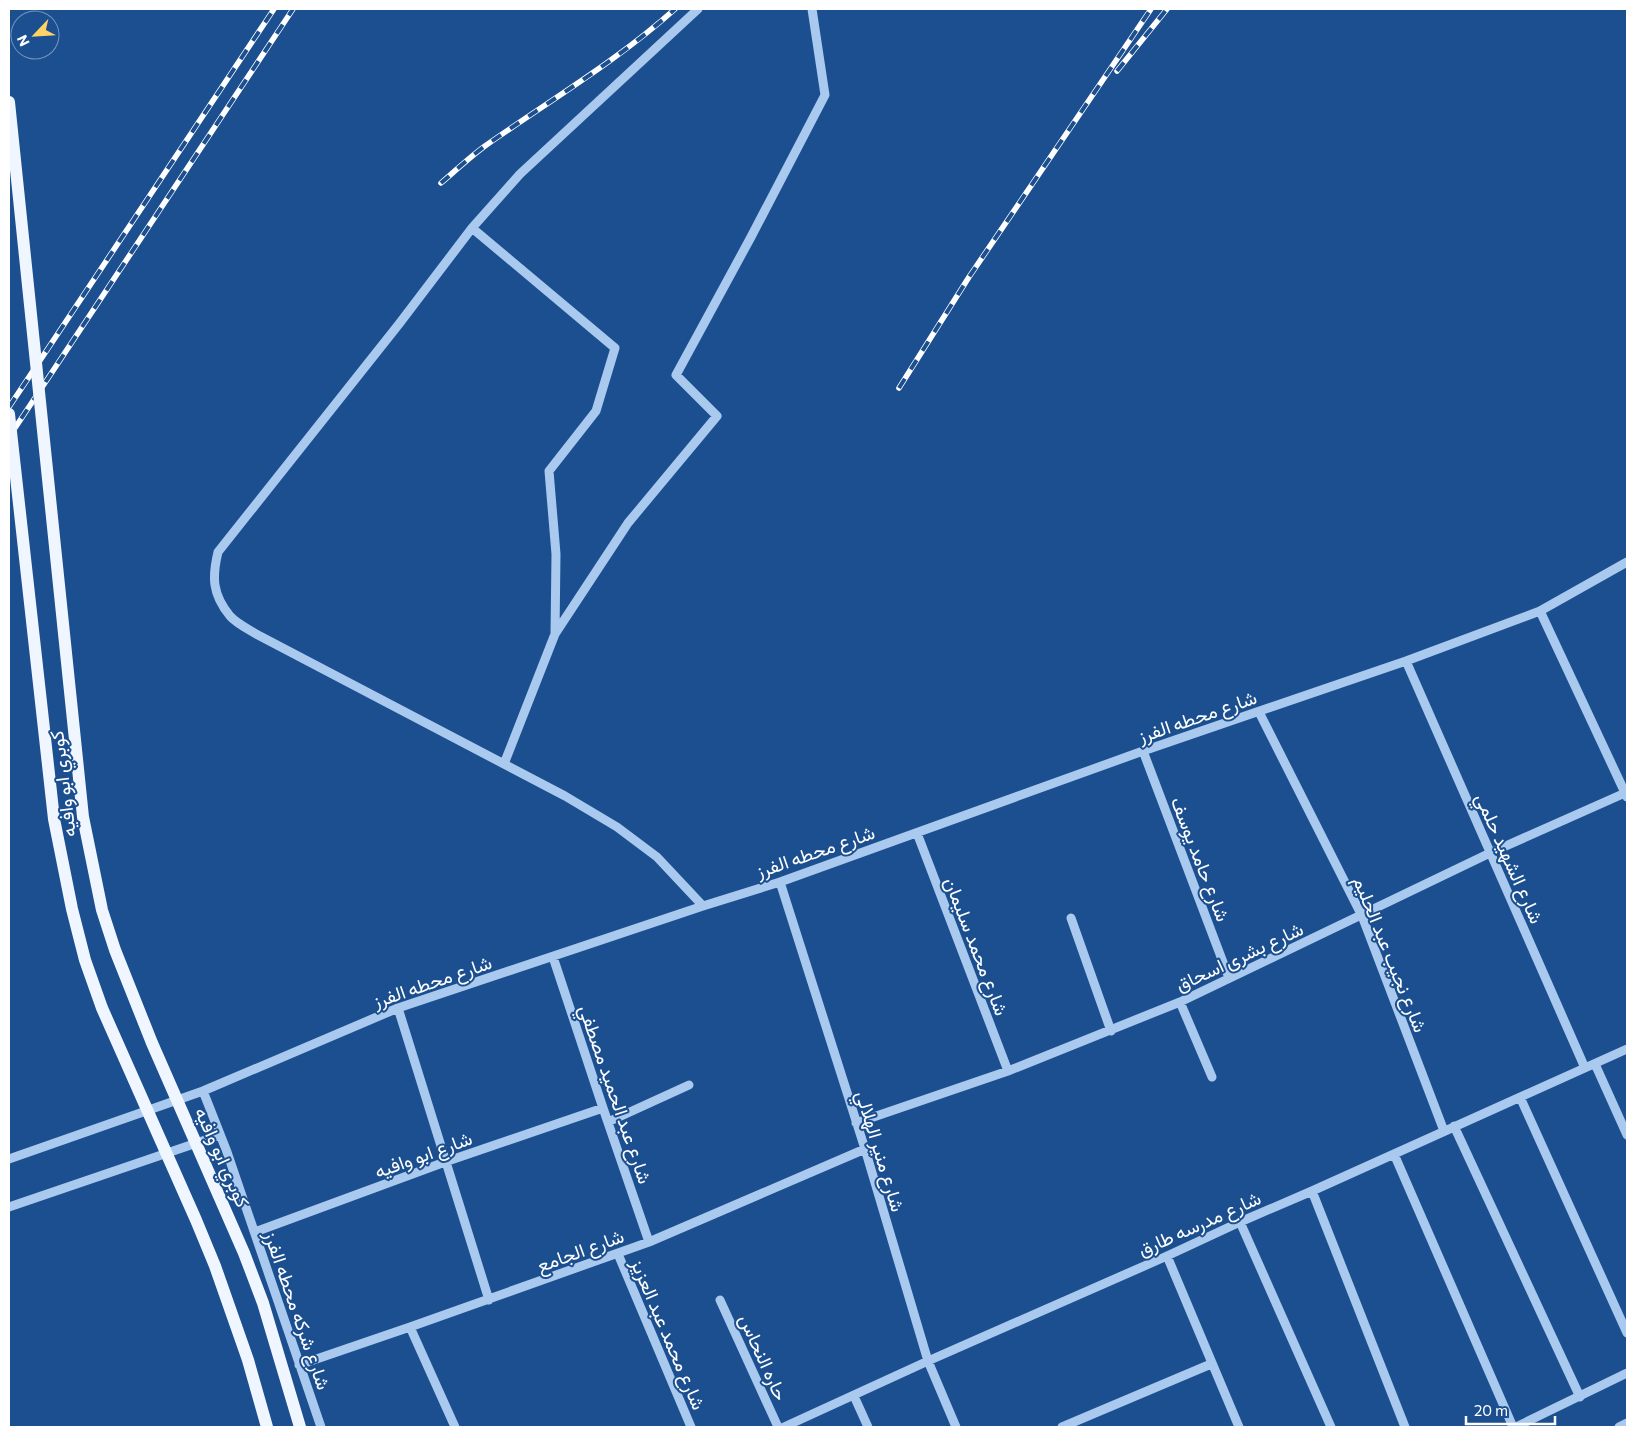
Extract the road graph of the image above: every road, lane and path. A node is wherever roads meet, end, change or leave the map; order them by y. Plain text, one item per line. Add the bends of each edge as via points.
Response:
1 (698, 9) edge
2 (812, 9) edge
3 (9, 102) edge
4 (472, 228) junction
5 (9, 414) edge
6 (1627, 562) edge
7 (1540, 611) junction
8 (555, 634) junction
9 (1406, 661) junction
10 (1259, 712) junction
11 (1143, 751) junction
12 (504, 764) junction
13 (1626, 795) edge
14 (917, 833) junction
15 (1490, 853) junction
16 (780, 882) junction
17 (703, 906) junction
18 (1362, 916) junction
19 (1071, 918) dead end
20 (553, 957) junction
21 (1229, 978) junction
22 (1180, 1002) junction
23 (398, 1008) junction
24 (1110, 1031) junction
25 (1627, 1049) edge
26 (1595, 1064) junction
27 (1585, 1068) junction
28 (1008, 1071) junction
29 (1212, 1077) dead end
30 (689, 1085) dead end
31 (203, 1091) junction
32 (1520, 1097) junction
33 (603, 1108) junction
34 (608, 1122) junction
35 (856, 1122) junction
36 (1454, 1126) junction
37 (1444, 1131) junction
38 (220, 1135) junction
39 (1627, 1135) edge
40 (865, 1149) junction
41 (1394, 1154) junction
42 (9, 1158) edge
43 (445, 1162) junction
44 (1312, 1191) junction
45 (9, 1207) edge
46 (1240, 1222) junction
47 (254, 1232) junction
48 (649, 1242) junction
49 (618, 1254) junction
50 (1167, 1256) junction
51 (489, 1300) junction
52 (720, 1300) dead end
53 (410, 1328) junction
54 (1627, 1333) edge
55 (928, 1361) junction
56 (1211, 1364) junction
57 (299, 1365) junction
58 (1627, 1373) edge
59 (854, 1396) junction
60 (1580, 1397) junction
61 (1627, 1423) edge
62 (267, 1427) edge
63 (300, 1427) edge
64 (321, 1427) edge
65 (455, 1427) edge
66 (691, 1427) edge
67 (778, 1427) edge
68 (784, 1427) edge
69 (868, 1427) edge
70 (956, 1427) edge
71 (1062, 1427) edge
72 (1238, 1427) edge
73 (1331, 1427) edge
74 (1406, 1427) edge
75 (1515, 1427) edge
76 (1619, 1427) edge

1 - 4 street via 520,174
2 - 8 street via 825,95 676,375 717,416 628,523
3 - 63 main road, كوبري ابو وافيه, bridge via 83,817 102,910 134,999 244,1253
4 - 8 street via 615,348 596,411 550,470 556,554
4 - 12 street via 218,552 214,572 216,594 231,616 256,634
5 - 62 main road, كوبري ابو وافيه, bridge via 54,819 72,908 102,1008 215,1266 248,1360
6 - 7 street, شارع محطه الفرز
7 - 9 street, شارع محطه الفرز
7 - 13 street
8 - 12 street
9 - 10 street, شارع محطه الفرز
9 - 15 street, شارع الشهيد حلمي
10 - 11 street, شارع محطه الفرز
10 - 18 street, شارع نجيب عبد الحليم
11 - 14 street, شارع محطه الفرز
11 - 21 street, شارع حامد يوسف
12 - 17 street via 617,827 657,857
13 - 15 street, شارع بشرى اسحاق
14 - 16 street, شارع محطه الفرز
14 - 28 street, شارع محمد سليمان
15 - 18 street, شارع بشرى اسحاق
15 - 27 street, شارع الشهيد حلمي
16 - 17 street, شارع محطه الفرز
16 - 35 street, شارع منير الهلالي
17 - 20 street, شارع محطه الفرز
18 - 21 street, شارع بشرى اسحاق
18 - 37 street, شارع نجيب عبد الحليم
19 - 24 street
20 - 23 street, شارع محطه الفرز
20 - 33 street, شارع عبد الحميد مصطفي
21 - 22 street, شارع بشرى اسحاق
22 - 24 street, شارع بشرى اسحاق
22 - 29 street
23 - 31 street, شارع محطه الفرز
23 - 43 street
24 - 28 street, شارع بشرى اسحاق
25 - 26 street, شارع مدرسه طارق
26 - 27 street, شارع مدرسه طارق
26 - 39 street
27 - 32 street, شارع مدرسه طارق
28 - 35 street, شارع بشرى اسحاق
30 - 34 street
31 - 38 street, شارع شركه محطه الفرز
31 - 42 street, شارع محطه الفرز
32 - 36 street, شارع مدرسه طارق
32 - 54 street
33 - 34 street, شارع عبد الحميد مصطفي
33 - 43 street, شارع ابو وافيه
34 - 48 street, شارع عبد الحميد مصطفي
35 - 40 street, شارع منير الهلالي
36 - 37 street, شارع مدرسه طارق
36 - 60 street
37 - 41 street, شارع مدرسه طارق
38 - 45 street
38 - 47 street, شارع شركه محطه الفرز
40 - 48 street, شارع الجامع
40 - 55 street, شارع منير الهلالي
41 - 44 street, شارع مدرسه طارق
41 - 75 street
43 - 47 street, شارع ابو وافيه
43 - 51 street
44 - 46 street, شارع مدرسه طارق
44 - 74 street
46 - 50 street, شارع مدرسه طارق
46 - 73 street
47 - 57 street, شارع شركه محطه الفرز
48 - 49 street, شارع الجامع
49 - 51 street, شارع الجامع
49 - 66 street, شارع محمد عبد العزيز
50 - 55 street, شارع مدرسه طارق
50 - 56 street
51 - 53 street, شارع الجامع
52 - 67 street, حاره النحاس
53 - 57 street, شارع الجامع
53 - 65 street
55 - 59 street, شارع مدرسه طارق
55 - 70 street, شارع منير الهلالي
56 - 71 street
56 - 72 street
57 - 64 street, شارع شركه محطه الفرز
58 - 60 street
59 - 68 street, شارع مدرسه طارق
59 - 69 street
60 - 75 street
61 - 76 street

